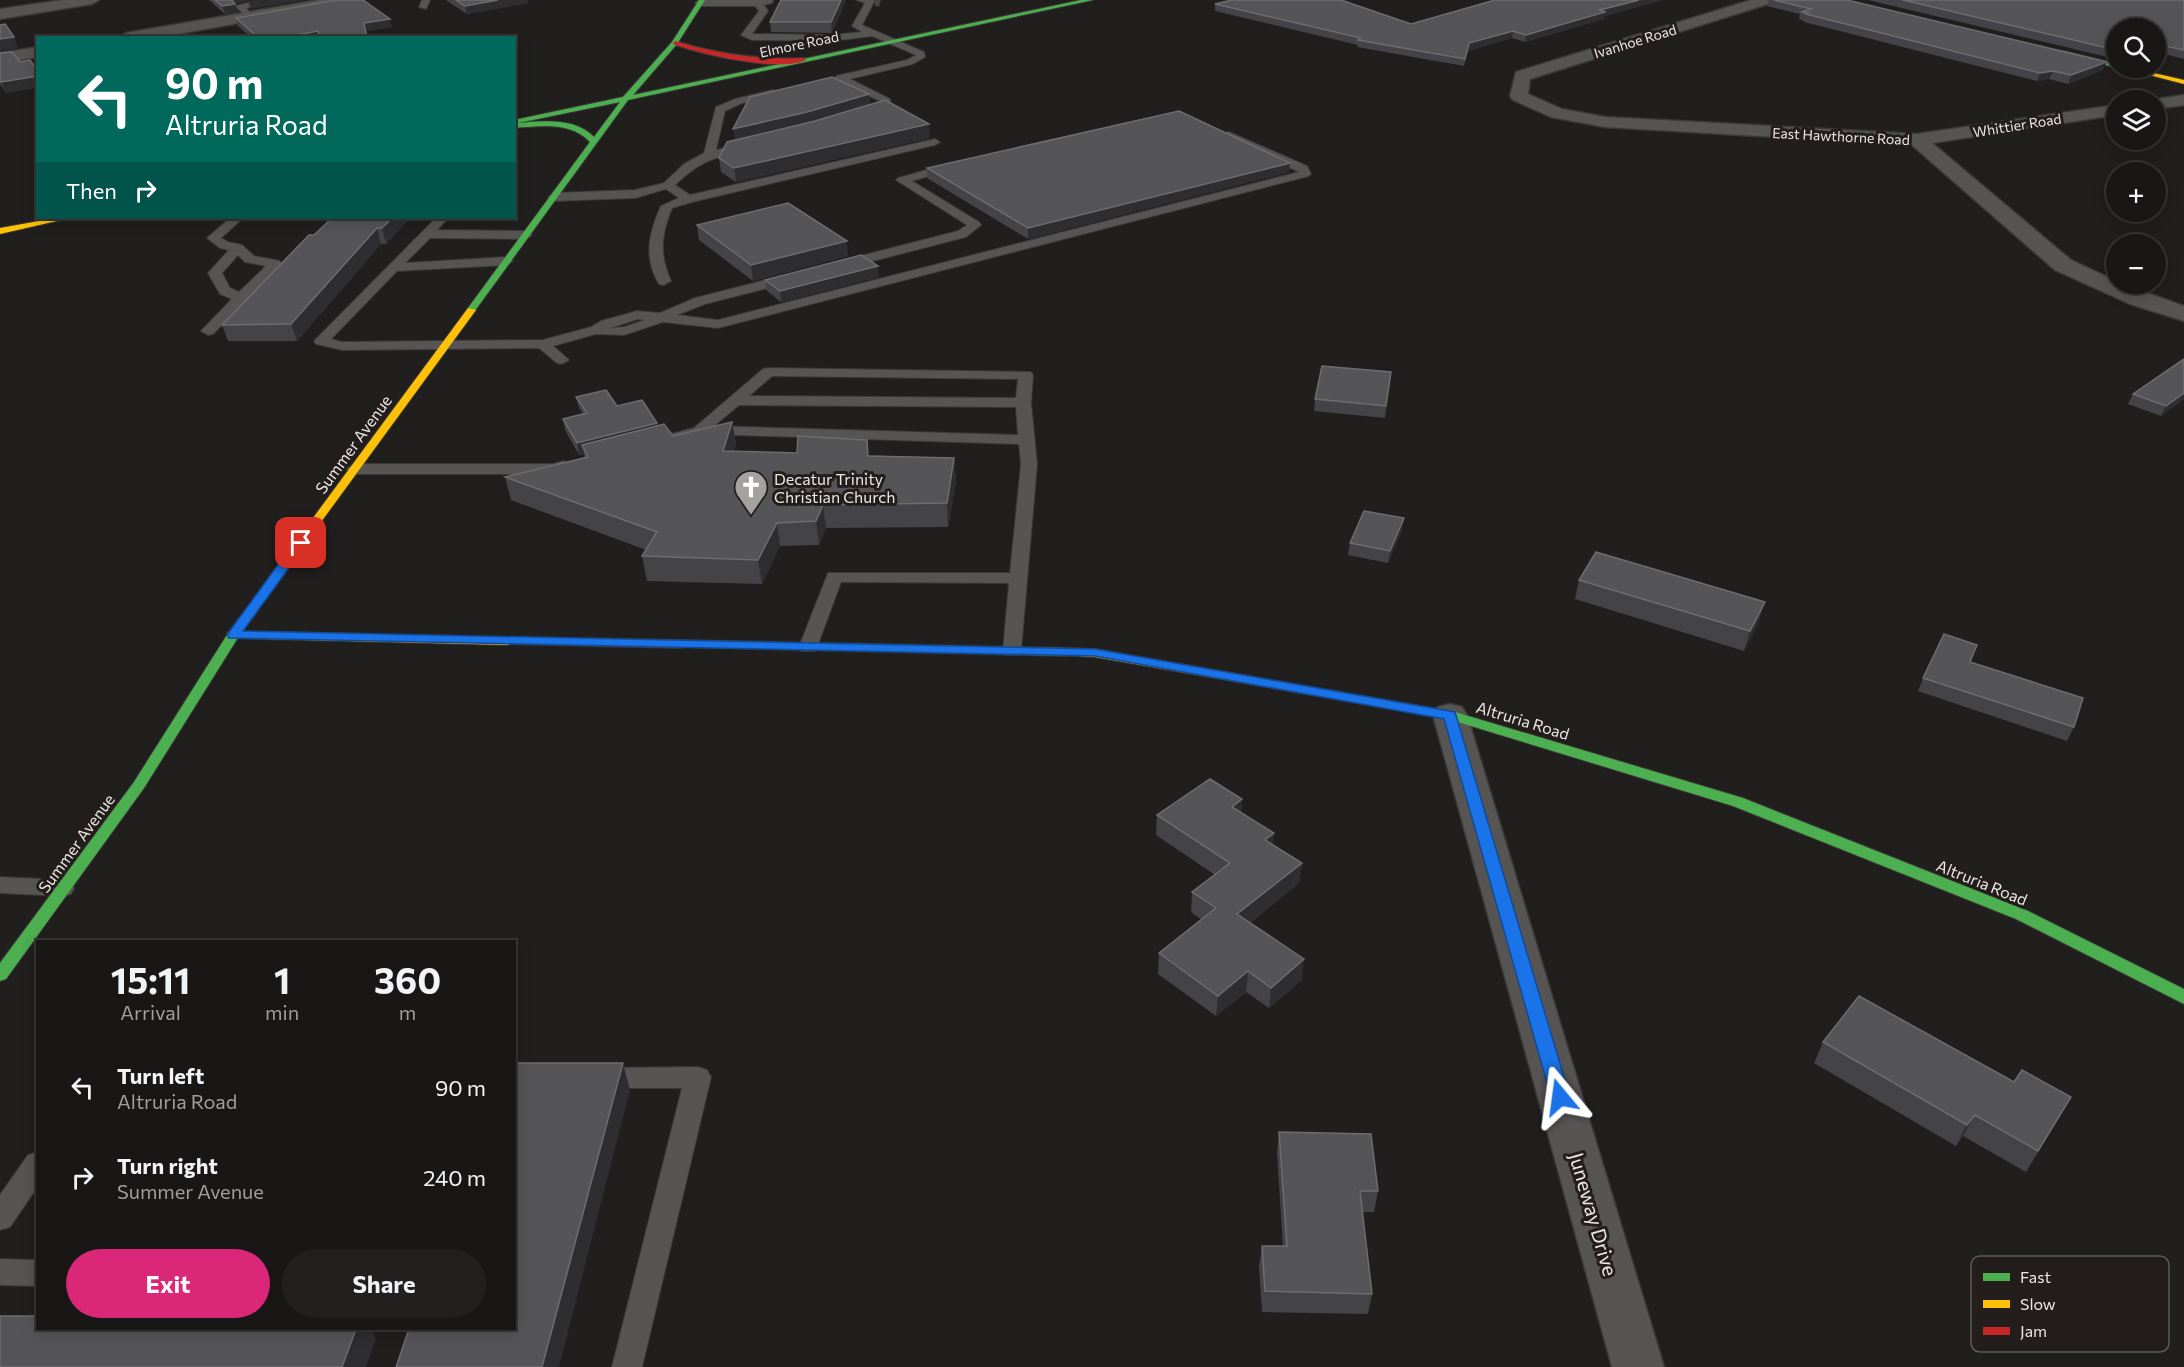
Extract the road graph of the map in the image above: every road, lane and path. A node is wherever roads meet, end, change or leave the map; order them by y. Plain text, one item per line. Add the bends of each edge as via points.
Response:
1 (92, 0) edge
2 (276, 0) edge
3 (345, 0) edge
4 (772, 0) edge
5 (860, 0) edge
6 (1090, 0) edge
7 (1766, 0) edge
8 (700, 2) edge
9 (758, 3) junction
10 (0, 14) edge
11 (249, 16) junction
12 (875, 33) junction
13 (133, 36) edge
14 (894, 41) junction
15 (675, 43) junction
16 (2047, 49) edge
17 (36, 53) edge
18 (0, 58) edge
19 (803, 60) junction
20 (2106, 64) edge
21 (2166, 78) edge
22 (2184, 82) edge
23 (784, 90) edge
24 (1519, 96) joint
25 (626, 98) junction
26 (2184, 100) edge
27 (2166, 103) edge
28 (2106, 112) edge
29 (859, 116) edge
30 (516, 124) edge
31 (516, 124) edge
32 (1218, 130) edge
33 (1917, 140) junction
34 (594, 142) junction
35 (935, 142) dead end
36 (763, 143) edge
37 (709, 155) junction
38 (961, 164) edge
39 (668, 185) junction
40 (554, 197) junction
41 (688, 199) junction
42 (61, 219) edge
43 (236, 219) edge
44 (441, 219) edge
45 (0, 231) edge
46 (426, 234) junction
47 (525, 235) junction
48 (238, 248) junction
49 (507, 261) junction
50 (394, 267) junction
51 (825, 269) edge
52 (802, 275) edge
53 (664, 281) dead end
54 (241, 298) junction
55 (2184, 314) edge
56 (659, 317) junction
57 (208, 331) dead end
58 (543, 344) junction
59 (446, 345) junction
60 (562, 360) dead end
61 (735, 400) junction
62 (1023, 403) junction
63 (699, 431) junction
64 (665, 440) edge
65 (1027, 440) junction
66 (577, 463) edge
67 (354, 469) junction
68 (1019, 578) junction
69 (233, 635) junction
70 (808, 647) junction
71 (1012, 651) junction
72 (1450, 716) junction
73 (0, 885) edge
74 (63, 888) junction
75 (0, 975) edge
76 (2184, 997) edge
77 (572, 1078) edge
78 (36, 1166) edge
79 (0, 1218) edge
80 (0, 1272) edge
81 (36, 1273) edge
82 (627, 1367) edge
83 (1638, 1367) edge

1 - 10 street
2 - 11 lane via 239,6
3 - 11 street
4 - 9 lane
5 - 12 lane via 871,0 857,26
6 - 14 street, Elmore Road
7 - 24 street, Ivanhoe Road via 1522,76
8 - 9 lane
8 - 15 street, Summer Avenue
9 - 12 lane via 764,11 746,35 752,37 833,38
11 - 13 street
12 - 14 lane
14 - 19 street, Elmore Road
14 - 29 lane via 915,49 920,57 834,79 885,99 887,108
15 - 19 street via 727,60
15 - 25 street, Summer Avenue
16 - 20 street
17 - 18 street via 21,58
19 - 25 street, Elmore Road
21 - 22 street
23 - 37 lane via 720,109
24 - 33 street, East Hawthorne Road via 1557,113 1605,122
25 - 30 street, Elmore Road
25 - 34 street, Summer Avenue
26 - 27 street
28 - 33 street, Whittier Road
31 - 34 street via 565,126 591,136
32 - 56 lane via 1303,168 1305,174 718,324
33 - 55 street, East Hawthorne Road via 2063,265 2138,299
34 - 40 street, Summer Avenue
35 - 41 lane
36 - 37 lane
37 - 39 lane via 688,166
38 - 51 lane via 902,180 975,225 962,234
39 - 40 lane via 635,194
39 - 41 lane
40 - 47 street, Summer Avenue
41 - 53 lane via 667,206 655,234 656,264
42 - 45 street
43 - 48 lane via 213,238
44 - 46 lane
46 - 47 lane
46 - 50 lane
47 - 49 street, Summer Avenue
48 - 54 lane via 215,273 225,291
48 - 54 lane via 250,260 275,264
49 - 50 lane
49 - 59 street, Summer Avenue
50 - 59 lane via 321,341 342,346
52 - 56 lane via 699,302
54 - 57 lane
56 - 58 lane via 649,324 611,334 596,330
58 - 59 lane
58 - 60 lane
59 - 67 street, Summer Avenue
61 - 62 lane
61 - 62 lane via 768,372 1026,375
61 - 63 lane
62 - 65 lane
63 - 64 lane
63 - 65 lane
65 - 68 lane via 1029,464
66 - 67 lane via 554,469
67 - 69 street, Summer Avenue
68 - 70 lane via 834,577
68 - 71 lane
69 - 70 street, Altruria Road
69 - 74 street, Summer Avenue via 139,785
70 - 71 street, Altruria Road
71 - 72 street, Altruria Road via 1095,652
72 - 76 street, Altruria Road via 1738,802 2022,915
72 - 83 street, Juneway Drive
73 - 74 lane
74 - 75 street, Summer Avenue
77 - 82 lane via 698,1077
78 - 79 lane
80 - 81 lane

